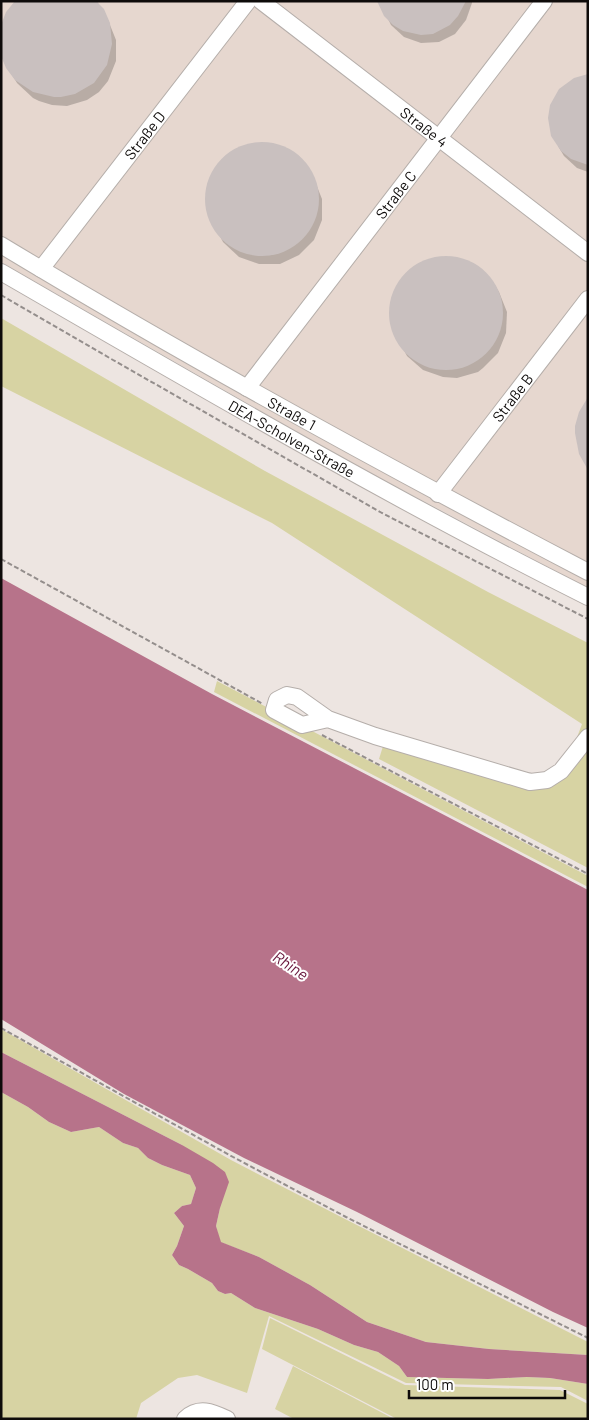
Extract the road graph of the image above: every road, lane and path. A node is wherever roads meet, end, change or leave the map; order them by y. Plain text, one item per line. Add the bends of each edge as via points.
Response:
1 (248, 1) edge
2 (261, 1) edge
3 (544, 1) edge
4 (438, 138) junction
5 (1, 245) edge
6 (588, 253) edge
7 (41, 269) junction
8 (1, 272) edge
9 (1, 295) edge
10 (588, 300) edge
11 (247, 388) junction
12 (438, 494) junction
13 (1, 559) edge
14 (588, 572) edge
15 (588, 597) edge
16 (588, 619) edge
17 (274, 710) junction
18 (328, 720) junction
19 (302, 725) junction
20 (588, 737) edge
21 (588, 874) edge
22 (1, 1028) edge
23 (588, 1338) edge
24 (185, 1419) edge
25 (227, 1419) edge

1 - 7 street, Straße D
2 - 4 street, Straße 4
3 - 4 street, Straße C
4 - 6 street, Straße 4
4 - 11 street, Straße C
5 - 7 street, Straße 1
7 - 11 street, Straße 1
8 - 15 street, DEA-Scholven-Straße via 389,494
9 - 16 path via 382,513
10 - 12 street, Straße B
11 - 12 street, Straße 1
12 - 14 street, Straße 1
13 - 17 path
17 - 18 street via 277,700 287,694 297,697
17 - 19 street
18 - 19 street
18 - 20 street via 530,782 547,780 561,771
19 - 21 path
22 - 23 path via 233,1158
24 - 25 street via 201,1411

